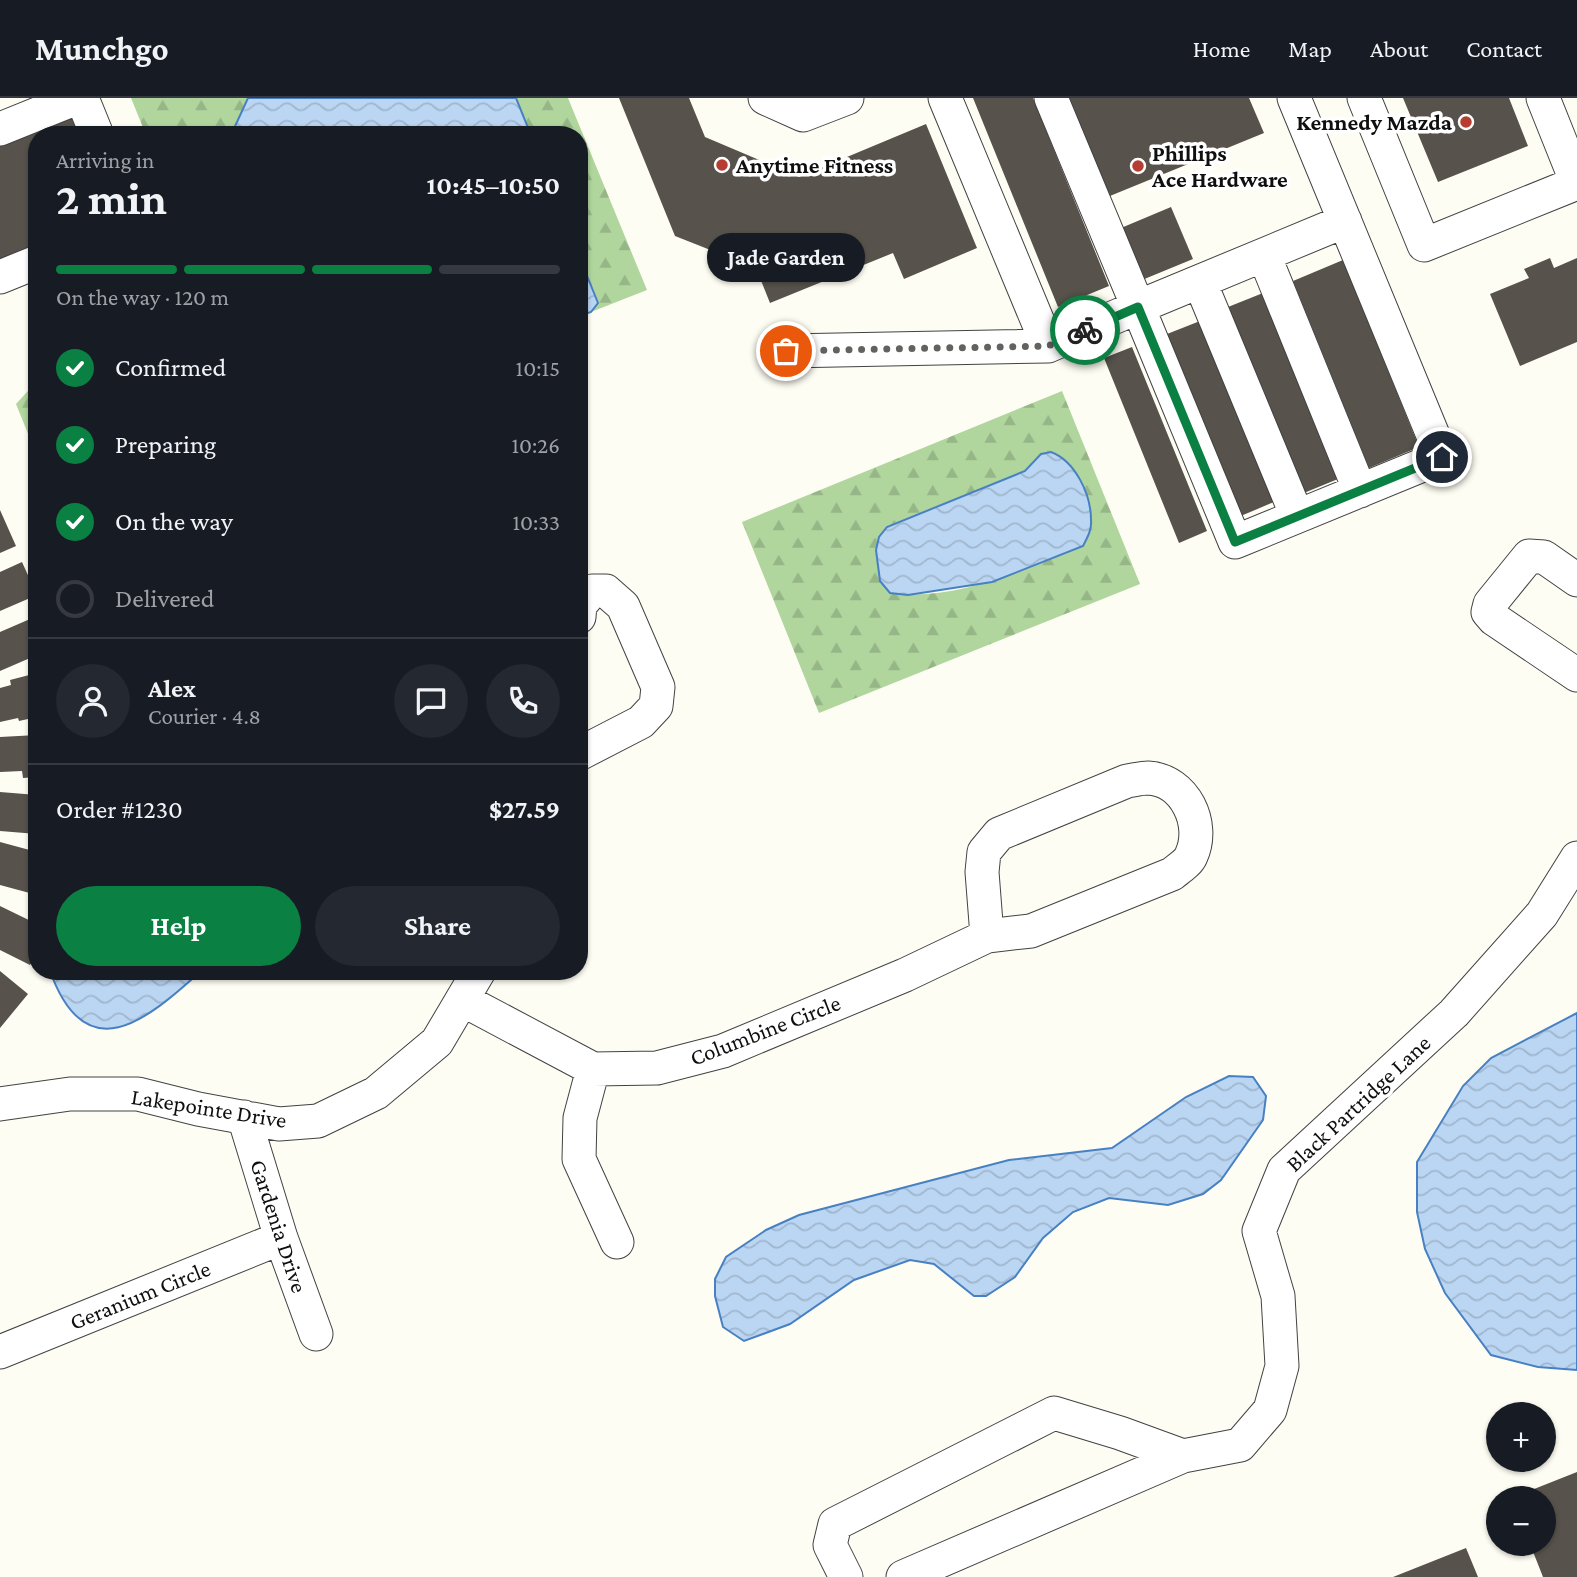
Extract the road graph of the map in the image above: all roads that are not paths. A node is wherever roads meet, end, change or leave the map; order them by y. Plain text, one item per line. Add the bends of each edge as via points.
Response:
1 (80, 98) edge
2 (765, 98) edge
3 (847, 98) edge
4 (945, 98) edge
5 (1051, 98) edge
6 (1294, 98) edge
7 (1364, 98) edge
8 (1543, 98) edge
9 (93, 126) edge
10 (0, 129) edge
11 (1577, 183) edge
12 (1345, 221) junction
13 (1264, 255) junction
14 (28, 266) edge
15 (0, 277) edge
16 (1200, 282) junction
17 (1138, 307) junction
18 (1048, 346) junction
19 (786, 351) dead end
20 (1360, 491) junction
21 (1297, 516) junction
22 (1577, 580) edge
23 (588, 596) edge
24 (1577, 675) edge
25 (588, 745) edge
26 (1577, 858) edge
27 (987, 936) junction
28 (474, 980) edge
29 (463, 1000) junction
30 (593, 1069) junction
31 (0, 1104) edge
32 (244, 1117) junction
33 (281, 1238) junction
34 (617, 1242) dead end
35 (316, 1334) dead end
36 (0, 1352) edge
37 (1183, 1456) junction
38 (846, 1577) edge
39 (903, 1577) edge

1 - 9 street
1 - 10 street
2 - 3 street via 803,115
4 - 18 street
5 - 17 street
6 - 12 street
7 - 11 street via 1424,245
8 - 11 street
12 - 13 street
12 - 20 street via 1442,457
13 - 16 street
13 - 20 street
14 - 15 street
16 - 17 street
16 - 21 street
17 - 18 street
17 - 21 street via 1235,542
18 - 19 street
20 - 21 street
22 - 24 street via 1544,557 1529,555 1488,612
23 - 25 street via 592,591 606,591 623,606 658,687 656,705 641,722
26 - 37 street, Black Partridge Lane via 1542,914 1454,1013 1284,1170 1259,1231 1278,1296 1282,1366 1270,1410 1240,1445
27 - 27 street, Columbine Circle via 982,897 984,852 999,834 1127,781 1149,778 1182,794 1197,833 1191,858 1172,874 1031,932
27 - 30 street, Columbine Circle via 723,1051 657,1068
28 - 29 street, Lakepointe Drive
29 - 30 street, Columbine Circle
29 - 32 street, Lakepointe Drive via 436,1042 376,1093 318,1121 279,1124
30 - 34 street via 580,1118 579,1159
31 - 32 street, Lakepointe Drive via 70,1094 138,1094
32 - 33 street, Gardenia Drive
33 - 35 street, Gardenia Drive
33 - 36 street, Geranium Circle
37 - 38 street via 1054,1413 835,1524 830,1545
37 - 39 street, Black Partridge Lane

